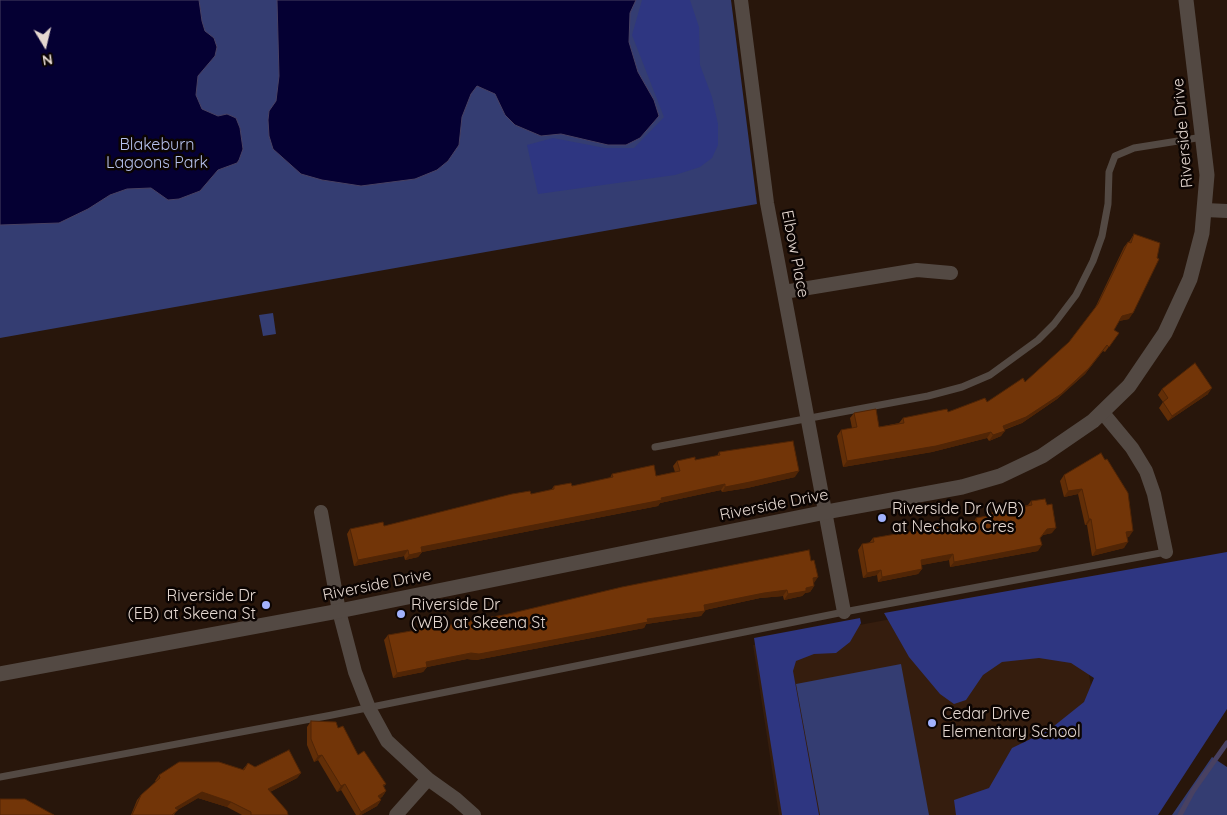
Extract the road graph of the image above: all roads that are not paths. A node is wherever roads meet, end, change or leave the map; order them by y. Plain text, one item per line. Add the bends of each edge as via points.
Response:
1 (741, 0) edge
2 (1186, 0) edge
3 (1204, 137) junction
4 (1204, 210) junction
5 (1227, 211) edge
6 (951, 273) dead end
7 (784, 292) junction
8 (1103, 413) junction
9 (807, 418) junction
10 (655, 447) dead end
11 (321, 512) dead end
12 (826, 512) junction
13 (1166, 552) joint
14 (339, 611) junction
15 (844, 612) junction
16 (0, 674) edge
17 (369, 708) junction
18 (0, 777) edge
19 (428, 779) junction
20 (396, 815) edge
21 (474, 815) edge

1 - 7 street, Elbow Place via 767,203
2 - 3 street, Riverside Drive
3 - 4 street, Riverside Drive via 1207,176
3 - 9 lane via 1134,148 1113,159 1106,219 1089,271 1058,320 1013,360 982,379 951,390
4 - 5 street
4 - 8 street, Riverside Drive via 1190,279 1170,325 1135,379
6 - 7 street via 917,270
7 - 9 street, Elbow Place
8 - 12 street, Riverside Drive via 1052,450 1000,476 962,487
8 - 13 street via 1146,471
9 - 10 lane
9 - 12 street, Elbow Place
11 - 14 street
12 - 14 street, Riverside Drive
12 - 15 street, Elbow Place
13 - 15 lane
14 - 16 street, Riverside Drive
14 - 17 street via 355,672
15 - 17 lane
17 - 18 lane
17 - 19 street via 387,741
19 - 20 street
19 - 21 street

